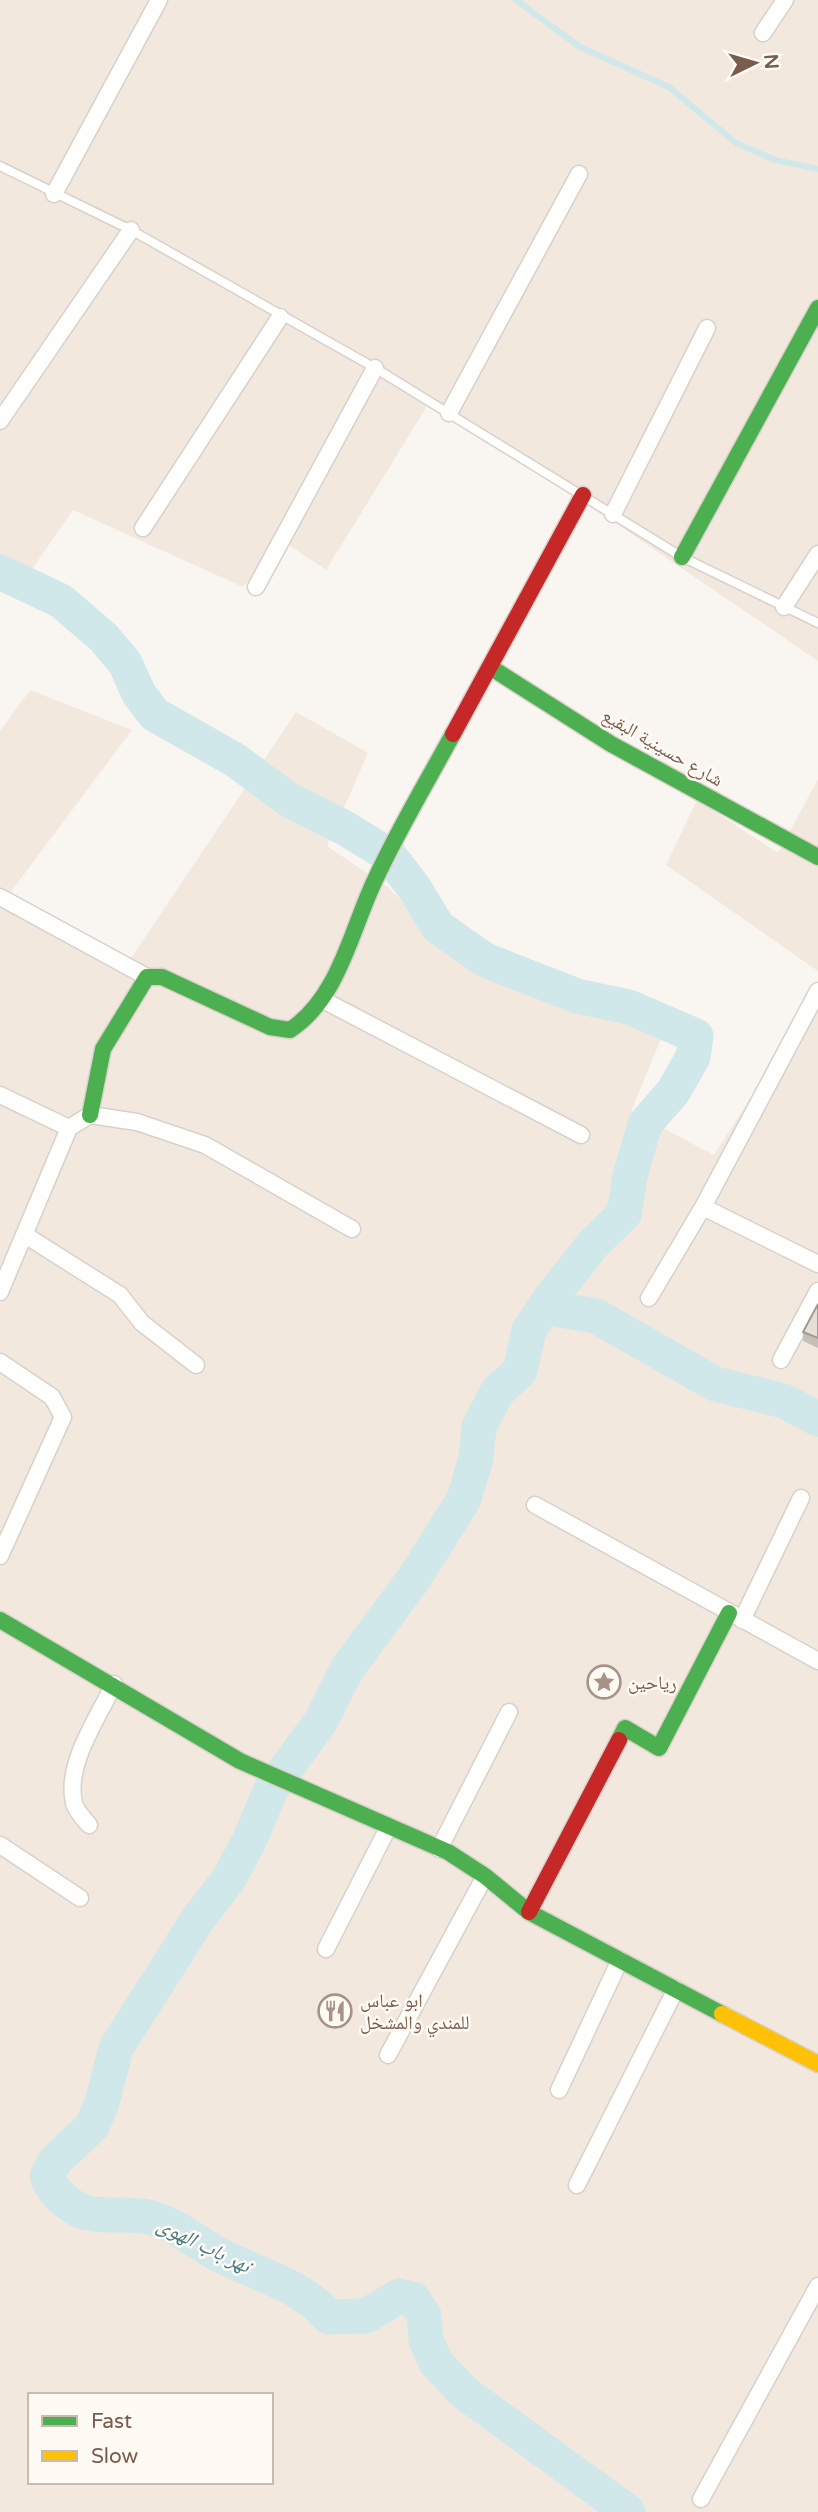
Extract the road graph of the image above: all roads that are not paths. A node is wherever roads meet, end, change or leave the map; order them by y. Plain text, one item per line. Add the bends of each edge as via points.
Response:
1 (159, 0) edge
2 (785, 0) edge
3 (763, 33) dead end
4 (0, 166) edge
5 (579, 174) dead end
6 (54, 194) junction
7 (131, 230) junction
8 (818, 308) edge
9 (280, 317) junction
10 (707, 328) dead end
11 (374, 368) junction
12 (449, 413) junction
13 (0, 421) edge
14 (583, 495) junction
15 (613, 514) junction
16 (143, 528) dead end
17 (818, 554) edge
18 (682, 557) junction
19 (256, 587) dead end
20 (784, 607) junction
21 (818, 623) edge
22 (491, 667) junction
23 (818, 858) edge
24 (0, 897) edge
25 (147, 977) junction
26 (818, 991) edge
27 (323, 1000) junction
28 (0, 1095) edge
29 (90, 1115) junction
30 (69, 1128) junction
31 (581, 1135) dead end
32 (703, 1207) junction
33 (352, 1229) dead end
34 (24, 1235) junction
35 (818, 1264) edge
36 (818, 1291) edge
37 (0, 1292) edge
38 (649, 1298) dead end
39 (781, 1360) dead end
40 (0, 1362) edge
41 (196, 1365) dead end
42 (801, 1498) dead end
43 (535, 1506) dead end
44 (0, 1556) edge
45 (735, 1617) junction
46 (0, 1620) edge
47 (818, 1661) edge
48 (114, 1684) junction
49 (509, 1712) dead end
50 (89, 1825) dead end
51 (388, 1828) junction
52 (0, 1845) edge
53 (439, 1849) junction
54 (485, 1875) junction
55 (80, 1898) dead end
56 (528, 1912) junction
57 (326, 1949) dead end
58 (621, 1960) junction
59 (676, 1989) junction
60 (387, 2055) dead end
61 (818, 2064) edge
62 (559, 2090) dead end
63 (577, 2185) dead end
64 (818, 2286) edge
65 (701, 2499) dead end

1 - 6 street
2 - 3 street
4 - 6 lane
5 - 12 street
6 - 7 lane
7 - 9 lane
7 - 13 street
8 - 18 street
9 - 11 lane
9 - 16 street
10 - 15 street
11 - 12 lane
11 - 19 street
12 - 14 lane
14 - 15 lane
14 - 22 street
15 - 18 lane
17 - 20 street
18 - 20 lane
20 - 21 lane
22 - 23 street, شارع حسينية البقيع via 611,744
22 - 27 street via 375,879
24 - 25 street
25 - 27 street via 162,977 270,1027 290,1030
25 - 29 street via 103,1049
26 - 32 street
27 - 31 street
28 - 30 street
29 - 30 street
29 - 33 street via 137,1122 205,1145
30 - 34 street
32 - 35 street
32 - 38 street
34 - 37 street
34 - 41 street via 120,1296 142,1323
36 - 39 street
40 - 44 street via 52,1397 63,1417
42 - 45 street
43 - 45 street
45 - 47 street
45 - 56 street via 659,1748 625,1728
46 - 48 street
48 - 50 street via 76,1766 72,1785 74,1806
48 - 51 street via 240,1761
49 - 53 street
51 - 53 street
51 - 57 street
52 - 55 street
53 - 54 street
54 - 56 street
54 - 60 street
56 - 58 street
58 - 59 street
58 - 62 street
59 - 61 street
59 - 63 street
64 - 65 street

